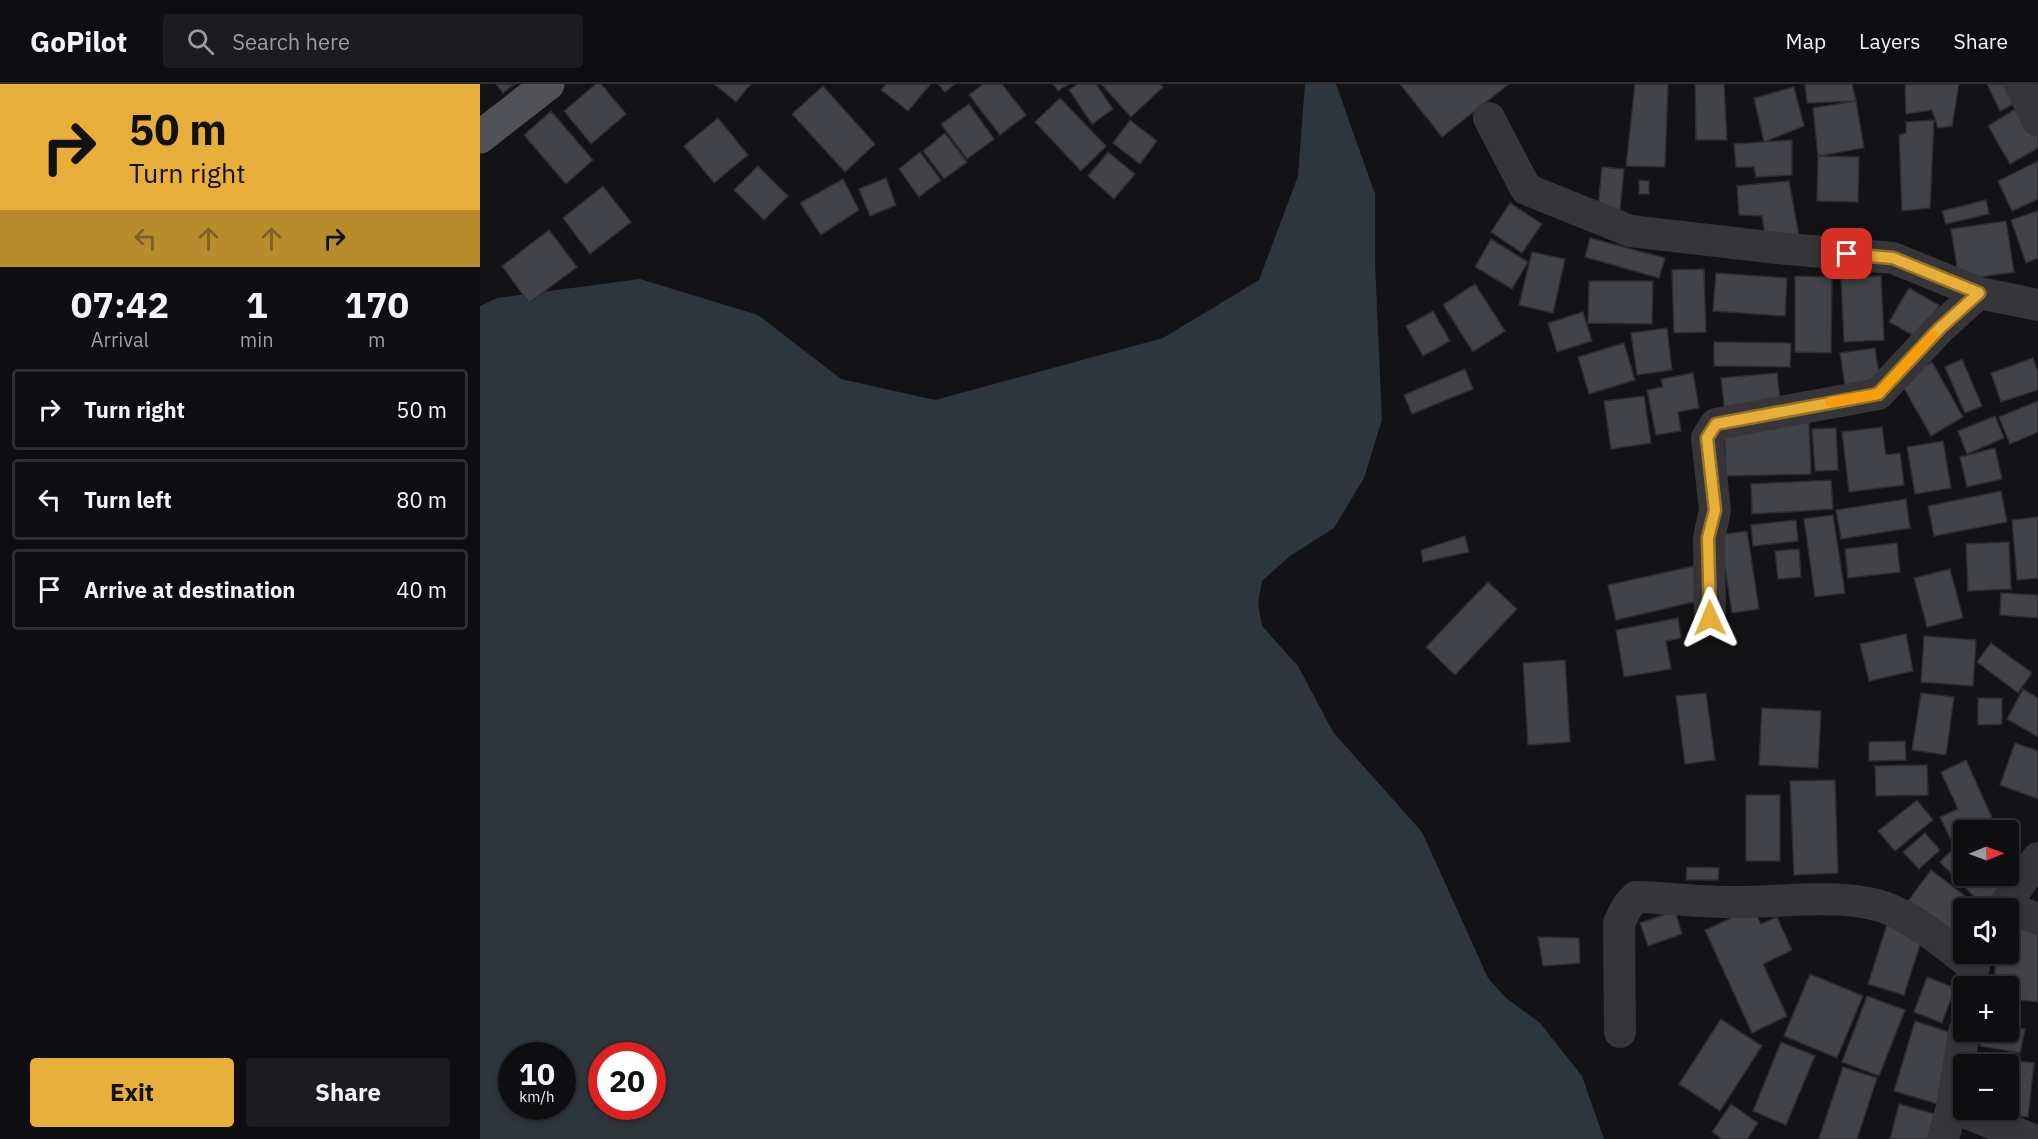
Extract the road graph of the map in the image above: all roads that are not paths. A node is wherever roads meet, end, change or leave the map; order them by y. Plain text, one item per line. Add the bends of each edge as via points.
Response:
1 (548, 84) edge
2 (2020, 84) edge
3 (1489, 118) dead end
4 (2038, 121) edge
5 (480, 136) edge
6 (1979, 293) junction
7 (2038, 305) edge
8 (1710, 618) dead end
9 (2038, 858) edge
10 (2009, 898) edge
11 (2019, 913) edge
12 (2038, 919) edge
13 (1975, 969) edge
14 (1620, 1032) dead end
15 (1962, 1042) edge
16 (1952, 1107) junction
17 (1943, 1139) edge
18 (2031, 1139) edge

1 - 5 main road
2 - 4 street
3 - 6 street via 1526,189 1630,231 1893,258
6 - 7 street
6 - 8 street via 1878,394 1716,424 1707,438 1715,510 1708,538
9 - 10 street
11 - 12 street
13 - 14 street via 1920,927 1890,910 1864,903 1636,897 1619,923
15 - 16 street
16 - 17 street
16 - 18 street

